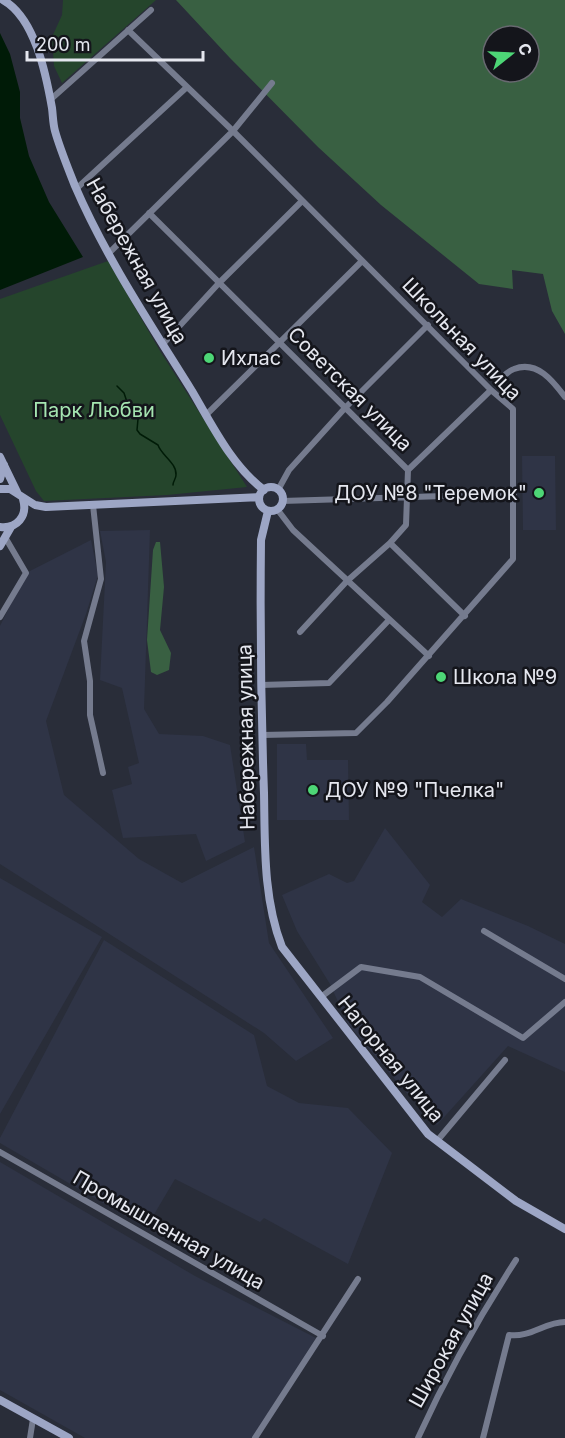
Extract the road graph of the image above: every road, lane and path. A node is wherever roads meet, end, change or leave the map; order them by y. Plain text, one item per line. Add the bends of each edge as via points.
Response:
1 (3, 0) edge
2 (151, 10) dead end
3 (128, 30) junction
4 (272, 82) dead end
5 (187, 87) junction
6 (50, 100) junction
7 (233, 131) junction
8 (76, 189) junction
9 (302, 201) junction
10 (149, 213) junction
11 (109, 253) junction
12 (362, 261) junction
13 (219, 283) junction
14 (428, 325) junction
15 (280, 343) junction
16 (163, 344) junction
17 (498, 381) dead end
18 (491, 390) junction
19 (565, 397) edge
20 (345, 408) junction
21 (206, 415) junction
22 (2, 461) edge
23 (408, 470) junction
24 (0, 479) edge
25 (0, 489) edge
26 (278, 490) junction
27 (17, 492) junction
28 (262, 493) junction
29 (514, 494) junction
30 (406, 496) junction
31 (23, 499) junction
32 (93, 505) junction
33 (46, 507) junction
34 (276, 507) junction
35 (22, 518) junction
36 (0, 526) edge
37 (11, 527) junction
38 (5, 537) junction
39 (390, 543) junction
40 (0, 546) edge
41 (347, 581) junction
42 (465, 616) junction
43 (0, 617) edge
44 (389, 620) junction
45 (300, 632) dead end
46 (429, 656) junction
47 (261, 685) junction
48 (262, 735) junction
49 (103, 773) dead end
50 (274, 927) joint
51 (483, 931) dead end
52 (565, 979) edge
53 (321, 997) junction
54 (565, 1002) edge
55 (505, 1059) dead end
56 (436, 1141) junction
57 (0, 1152) edge
58 (565, 1229) edge
59 (516, 1260) dead end
60 (358, 1280) dead end
61 (565, 1322) edge
62 (323, 1336) junction
63 (0, 1400) edge
64 (33, 1419) junction
65 (30, 1438) edge
66 (69, 1438) edge
67 (255, 1438) edge
68 (418, 1438) edge
69 (483, 1438) edge

1 - 6 main road, Набережная улица via 25,20
2 - 3 street
3 - 5 street, Школьная улица
3 - 6 street
4 - 7 street
5 - 7 street, Школьная улица
5 - 8 street
6 - 8 main road, Набережная улица via 54,129
7 - 9 street, Школьная улица
7 - 10 street
8 - 11 main road, Набережная улица
9 - 12 street, Школьная улица
9 - 13 street
10 - 11 street
10 - 13 street, Советская улица
11 - 16 main road, Набережная улица
12 - 14 street, Школьная улица
12 - 15 street
13 - 15 street, Советская улица
13 - 16 street
14 - 18 street, Школьная улица
14 - 20 street
15 - 20 street, Советская улица
15 - 21 street
16 - 21 main road, Набережная улица
17 - 19 street via 513,369 528,367 553,381
18 - 23 street
18 - 29 street, Школьная улица via 513,409
20 - 23 street, Советская улица
20 - 26 street via 289,470
21 - 28 main road, Набережная улица
22 - 24 main road
22 - 27 main road
23 - 30 street, Советская улица
25 - 27 main road
26 - 28 main road via 271,488
26 - 34 main road via 282,496
27 - 31 main road
28 - 32 main road
28 - 34 main road via 260,504
29 - 30 street
29 - 42 street, Школьная улица via 513,559
30 - 34 street
30 - 39 street, Советская улица via 406,525
31 - 33 main road
31 - 35 main road
32 - 33 main road
32 - 49 street via 101,579 84,641 90,715
33 - 35 main road
34 - 41 street via 293,530
34 - 47 main road, Набережная улица via 261,540
35 - 37 main road
36 - 37 main road
37 - 38 main road
38 - 40 main road
38 - 43 street via 26,573
39 - 41 street, Советская улица
39 - 42 street
41 - 44 street
41 - 45 street, Советская улица
42 - 46 street, Школьная улица
44 - 46 street
44 - 47 street via 328,683
46 - 48 street, Школьная улица via 356,733
47 - 48 main road, Набережная улица
48 - 50 main road, Набережная улица via 266,854
50 - 53 main road, Нагорная улица via 282,947
51 - 52 street
53 - 54 street via 361,967 420,977 523,1038
53 - 56 main road, Нагорная улица
55 - 56 street
56 - 58 main road, Нагорная улица via 516,1201
57 - 62 street, Промышленная улица
59 - 68 street, Широкая улица via 485,1308
60 - 62 street
61 - 69 street via 521,1337 509,1335
62 - 67 street
63 - 64 main road
64 - 65 street
64 - 66 main road

